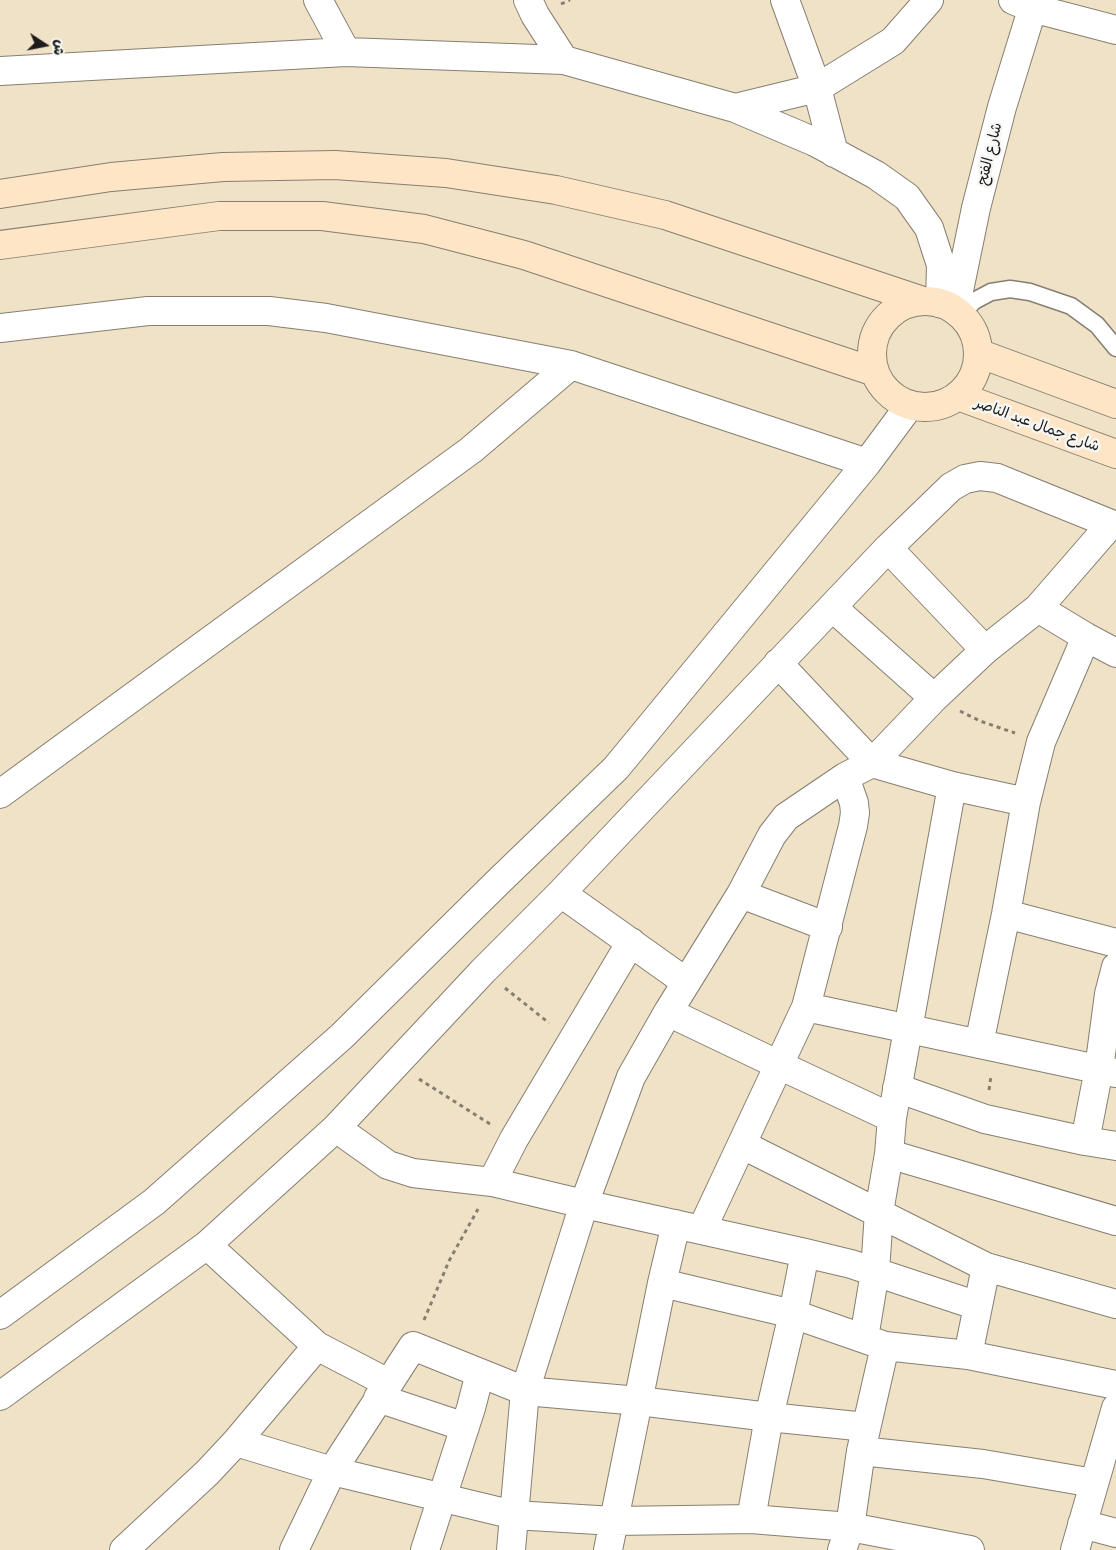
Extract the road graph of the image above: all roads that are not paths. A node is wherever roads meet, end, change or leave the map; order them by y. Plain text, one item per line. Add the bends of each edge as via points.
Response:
1 (318, 0) edge
2 (528, 0) edge
3 (785, 0) edge
4 (929, 0) edge
5 (1027, 3) edge
6 (1116, 30) edge
7 (346, 52) junction
8 (564, 60) junction
9 (0, 71) edge
10 (817, 88) junction
11 (736, 108) junction
12 (834, 153) junction
13 (0, 194) edge
14 (0, 246) edge
15 (945, 307) junction
16 (0, 328) edge
17 (1116, 348) edge
18 (978, 352) junction
19 (571, 365) junction
20 (875, 372) junction
21 (958, 396) junction
22 (1116, 404) edge
23 (910, 405) junction
24 (1116, 454) edge
25 (867, 463) junction
26 (1113, 525) edge
27 (888, 548) junction
28 (832, 607) junction
29 (1038, 608) junction
30 (1086, 637) junction
31 (985, 650) junction
32 (1116, 653) edge
33 (778, 663) junction
34 (934, 698) junction
35 (872, 763) junction
36 (845, 776) junction
37 (952, 786) junction
38 (0, 794) edge
39 (1026, 802) junction
40 (561, 893) junction
41 (741, 894) junction
42 (1006, 914) junction
43 (828, 927) junction
44 (631, 942) junction
45 (1116, 943) edge
46 (1116, 967) edge
47 (686, 982) junction
48 (806, 1007) junction
49 (668, 1012) junction
50 (907, 1029) junction
51 (987, 1046) junction
52 (779, 1066) junction
53 (1107, 1071) edge
54 (897, 1088) junction
55 (892, 1118) junction
56 (336, 1128) junction
57 (1085, 1141) junction
58 (743, 1145) junction
59 (1116, 1146) edge
60 (889, 1154) junction
61 (492, 1182) junction
62 (584, 1204) junction
63 (879, 1212) junction
64 (1116, 1221) edge
65 (689, 1226) junction
66 (207, 1244) junction
67 (805, 1253) junction
68 (986, 1267) junction
69 (875, 1272) junction
70 (662, 1283) junction
71 (1116, 1304) edge
72 (978, 1306) junction
73 (793, 1314) junction
74 (0, 1315) edge
75 (875, 1342) junction
76 (317, 1346) junction
77 (968, 1355) junction
78 (480, 1373) junction
79 (1116, 1385) edge
80 (383, 1391) junction
81 (525, 1391) junction
82 (0, 1396) edge
83 (639, 1401) junction
84 (1116, 1408) edge
85 (769, 1417) junction
86 (465, 1426) junction
87 (864, 1439) junction
88 (236, 1442) junction
89 (332, 1471) junction
90 (1094, 1483) junction
91 (442, 1497) junction
92 (514, 1515) junction
93 (751, 1519) junction
94 (614, 1522) junction
95 (1082, 1524) junction
96 (1116, 1533) edge
97 (846, 1539) edge
98 (124, 1550) edge
99 (294, 1550) edge
100 (425, 1550) edge
101 (511, 1550) edge
102 (608, 1550) edge
103 (970, 1550) edge
104 (1075, 1550) edge

1 - 7 street
2 - 8 street
3 - 10 street
4 - 10 street via 893,41
5 - 6 street
5 - 15 street, شارع الفتح via 976,208
7 - 8 street
7 - 9 street
8 - 11 street
10 - 11 street
10 - 12 street
11 - 12 street
12 - 15 street via 876,175 907,197 929,228 941,265
13 - 15 main road via 112,177 223,167 334,165 446,173 556,190 665,215
14 - 20 main road via 219,216 322,216 424,230 524,255
15 - 17 lane via 974,301 991,292 1010,289 1030,292 1071,306 1097,325
15 - 18 main road via 967,321 975,336
15 - 20 main road via 907,304 893,312 881,324 874,339 872,356
16 - 19 street via 148,311 269,311 326,318
18 - 21 main road via 976,369
18 - 22 main road
19 - 25 street
19 - 38 street via 471,450
20 - 23 main road via 883,387
21 - 23 main road via 926,408
21 - 24 main road, شارع جمال عبد الناصر
23 - 25 street
25 - 74 street via 616,768 328,1049 154,1202
26 - 27 street via 997,478 980,476 950,487
26 - 29 street
27 - 28 street
27 - 31 street
28 - 33 street
28 - 34 street
29 - 30 street
29 - 31 street
30 - 32 street
30 - 39 street via 1041,742
31 - 34 street
33 - 35 street
33 - 40 street
34 - 35 street
35 - 36 street
35 - 37 street
36 - 41 street via 786,817 772,835
36 - 43 street via 855,813
37 - 39 street
37 - 50 street
39 - 42 street
40 - 44 street
40 - 56 street
41 - 43 street
41 - 47 street
42 - 45 street
42 - 51 street
43 - 48 street
44 - 47 street
44 - 61 street via 514,1139
46 - 53 street via 1109,994
47 - 49 street
48 - 50 street
48 - 52 street
49 - 52 street
49 - 62 street via 631,1077
50 - 51 street
50 - 54 street
51 - 53 street
52 - 55 street
52 - 58 street
53 - 57 street
54 - 55 street
54 - 57 street via 986,1118
55 - 60 street
56 - 61 street via 388,1165 413,1173
56 - 66 street
57 - 59 street
58 - 63 street
58 - 65 street
60 - 63 street
60 - 64 street
61 - 62 street
62 - 65 street
62 - 81 street
63 - 68 street
63 - 69 street
65 - 67 street
65 - 70 street
66 - 76 street
66 - 82 street
67 - 69 street
67 - 73 street
68 - 71 street
68 - 72 street
69 - 72 street
69 - 75 street
70 - 73 street
70 - 83 street
72 - 77 street
73 - 75 street
73 - 85 street
75 - 77 street
75 - 87 street
76 - 80 street
76 - 88 street
77 - 79 street
78 - 80 street via 412,1346
78 - 81 street
78 - 86 street
80 - 86 street
80 - 89 street
81 - 83 street
81 - 92 street
83 - 85 street
83 - 94 street
84 - 90 street
85 - 87 street
85 - 93 street
86 - 91 street
87 - 90 street
87 - 97 street
88 - 89 street
88 - 98 street
89 - 91 street
89 - 99 street
90 - 95 street
91 - 92 street
91 - 100 street
92 - 94 street
92 - 101 street
93 - 94 street
93 - 97 street
94 - 102 street
95 - 96 street
95 - 104 street
97 - 103 street

